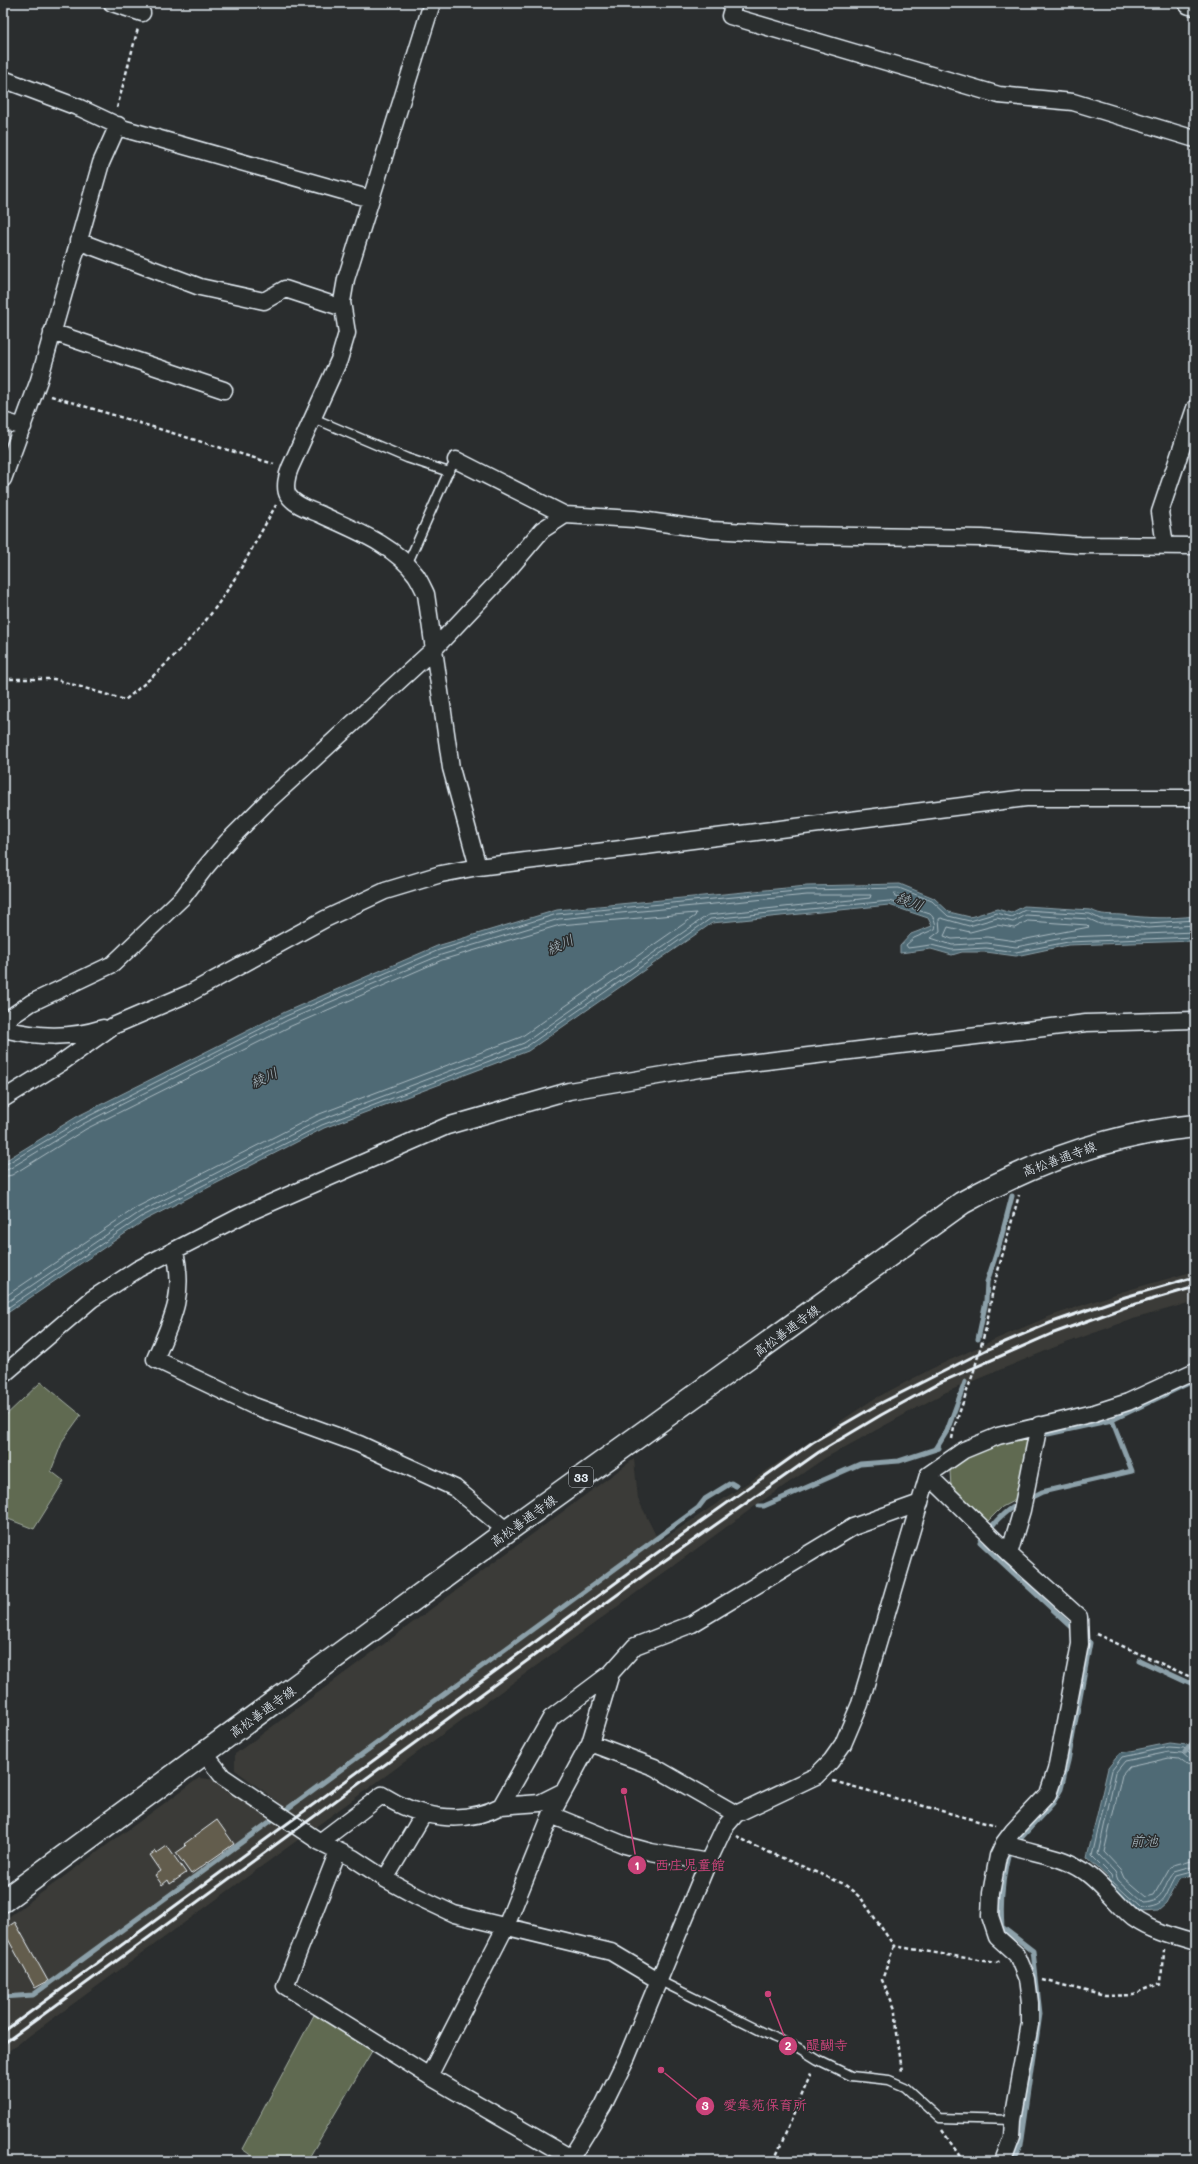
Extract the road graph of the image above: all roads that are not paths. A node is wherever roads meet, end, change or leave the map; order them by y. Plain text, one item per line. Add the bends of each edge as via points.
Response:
1 (112, 3) edge
2 (432, 3) edge
3 (734, 3) edge
4 (1190, 3) edge
5 (1195, 4) edge
6 (142, 14) road end
7 (3, 79) edge
8 (115, 124) junction
9 (1195, 139) edge
10 (371, 199) junction
11 (78, 241) junction
12 (343, 308) junction
13 (52, 332) junction
14 (224, 390) dead end
15 (1195, 408) edge
16 (313, 418) junction
17 (3, 421) edge
18 (23, 427) junction
19 (452, 466) junction
20 (3, 479) edge
21 (565, 515) junction
22 (1165, 545) junction
23 (1195, 546) edge
24 (407, 565) junction
25 (434, 649) junction
26 (1195, 798) edge
27 (478, 867) junction
28 (1195, 1020) edge
29 (3, 1024) edge
30 (113, 1026) junction
31 (3, 1029) edge
32 (3, 1099) edge
33 (1195, 1126) edge
34 (175, 1250) junction
35 (1195, 1371) edge
36 (3, 1375) edge
37 (1039, 1425) junction
38 (928, 1475) junction
39 (920, 1503) junction
40 (507, 1531) junction
41 (1009, 1554) junction
42 (611, 1673) junction
43 (590, 1743) junction
44 (205, 1754) junction
45 (564, 1791) junction
46 (501, 1806) junction
47 (736, 1814) junction
48 (423, 1815) junction
49 (551, 1816) junction
50 (320, 1842) junction
51 (1011, 1842) junction
52 (338, 1851) junction
53 (708, 1862) junction
54 (385, 1879) junction
55 (3, 1901) edge
56 (506, 1926) junction
57 (1195, 1943) edge
58 (658, 1980) junction
59 (429, 2076) junction
60 (1013, 2120) junction
61 (576, 2158) edge
62 (1003, 2161) edge

1 - 6 street
2 - 10 street
3 - 9 street via 730,16 999,95 1073,102
4 - 5 main road
7 - 8 street
8 - 10 street
8 - 11 street
10 - 12 street via 346,279
11 - 12 street via 200,287 264,301 285,289
11 - 13 street
12 - 16 street via 347,333 340,360
13 - 14 street
13 - 18 street
15 - 22 street via 1160,512
16 - 19 lane via 407,458
16 - 24 street via 290,468 286,485 288,494 296,504 356,530 388,548
17 - 18 street
18 - 20 street
19 - 21 street
19 - 24 lane
21 - 22 street via 634,519 712,530 798,535 982,538 1080,545
21 - 25 street via 542,530 503,576
22 - 23 street
24 - 25 street via 416,575 426,594
25 - 27 street via 451,768
25 - 29 street via 268,801 227,842 183,897 113,964 31,1003
26 - 27 street via 1026,798
27 - 30 street via 441,874 385,891 311,927 190,993
28 - 34 street via 1086,1023 700,1069 569,1091 447,1126 243,1215
30 - 31 street via 73,1036 50,1037
30 - 32 street via 61,1063
33 - 40 main road, 高松善通寺線 / 33 via 1132,1134 1101,1142 1020,1173 962,1204
34 - 36 street via 92,1299
34 - 40 street via 180,1272 176,1309 155,1359 254,1406 359,1444 455,1488
35 - 37 street via 1128,1402 1094,1413
37 - 38 street via 998,1436 964,1450
37 - 41 street via 1024,1502
38 - 39 street
38 - 41 street
39 - 42 street via 852,1527 692,1624 635,1646
39 - 47 street via 860,1704 843,1744 816,1776
40 - 44 main road, 高松善通寺線 / 33
41 - 51 street via 1080,1630 1056,1770 1048,1794
42 - 43 street
42 - 46 street via 551,1718
43 - 45 street
43 - 47 street via 654,1767
44 - 50 street via 224,1777
44 - 55 main road, 高松善通寺線 / 33
45 - 46 street via 540,1803
45 - 49 street
46 - 48 street via 489,1812 462,1818
47 - 53 street via 724,1828
48 - 50 street via 382,1795
48 - 54 street
49 - 53 street via 626,1845
49 - 56 street
50 - 52 street
51 - 57 street via 1058,1857 1081,1868 1134,1918 1164,1934
51 - 60 street via 998,1856 991,1893 990,1916 997,1937 1018,1955 1030,2003 1030,2024
52 - 54 street
52 - 59 street via 285,1986
53 - 58 street
54 - 56 street via 454,1914
56 - 58 street via 611,1952
56 - 59 street
58 - 60 lane via 851,2076 889,2080 905,2088 939,2118
58 - 61 street via 627,2057
59 - 61 street
60 - 62 street via 1012,2137

